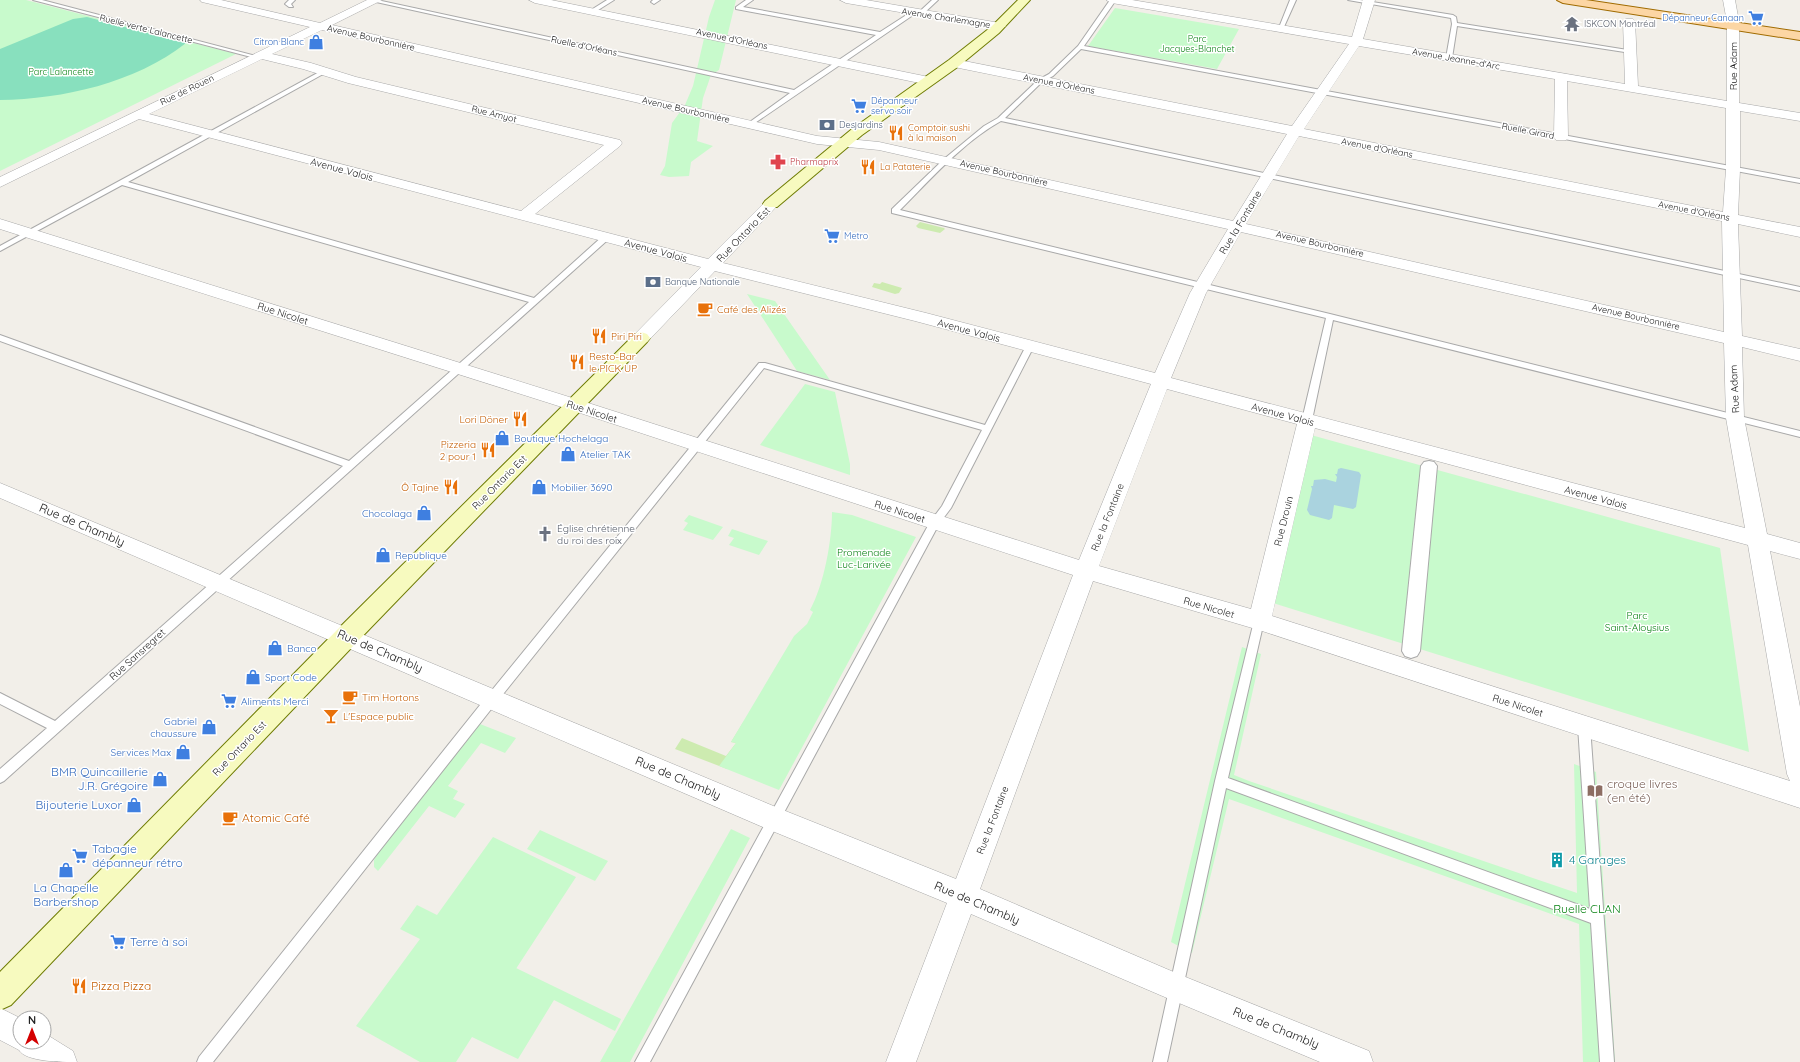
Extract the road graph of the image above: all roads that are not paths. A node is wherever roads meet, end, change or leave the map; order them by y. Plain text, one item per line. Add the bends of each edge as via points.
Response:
1 (36, 0) edge
2 (206, 0) edge
3 (373, 0) edge
4 (535, 0) edge
5 (610, 0) edge
6 (750, 0) edge
7 (846, 0) edge
8 (935, 0) edge
9 (1024, 0) edge
10 (1113, 0) edge
11 (1294, 0) edge
12 (1563, 0) edge
13 (1585, 0) edge
14 (1729, 0) edge
15 (1363, 1) edge
16 (593, 11) junction
17 (916, 13) junction
18 (1629, 15) junction
19 (1455, 24) junction
20 (1733, 24) junction
21 (319, 26) junction
22 (1000, 26) junction
23 (1280, 29) junction
24 (1800, 32) edge
25 (880, 34) junction
26 (1800, 36) edge
27 (1356, 42) junction
28 (1080, 47) junction
29 (1631, 52) junction
30 (258, 56) junction
31 (1449, 58) junction
32 (838, 62) junction
33 (954, 63) junction
34 (323, 72) junction
35 (1561, 77) junction
36 (928, 80) junction
37 (1040, 81) junction
38 (1632, 89) junction
39 (794, 92) junction
40 (1322, 92) junction
41 (1733, 106) junction
42 (138, 114) junction
43 (1800, 117) edge
44 (1000, 119) junction
45 (749, 125) junction
46 (1295, 132) junction
47 (211, 134) junction
48 (1561, 137) junction
49 (844, 143) junction
50 (946, 160) junction
51 (1733, 169) junction
52 (1268, 176) junction
53 (1800, 181) edge
54 (0, 183) edge
55 (124, 183) junction
56 (771, 204) joint
57 (524, 216) junction
58 (1730, 218) junction
59 (0, 224) edge
60 (1238, 226) junction
61 (1800, 232) edge
62 (29, 233) junction
63 (607, 237) junction
64 (0, 249) edge
65 (713, 265) junction
66 (1731, 274) junction
67 (1202, 286) junction
68 (1800, 289) edge
69 (536, 301) junction
70 (1330, 316) junction
71 (0, 338) edge
72 (641, 338) joint
73 (1732, 339) junction
74 (1030, 346) junction
75 (1800, 355) edge
76 (458, 369) junction
77 (1161, 381) junction
78 (575, 405) junction
79 (1735, 418) junction
80 (1307, 420) junction
81 (986, 428) junction
82 (1800, 434) edge
83 (696, 446) junction
84 (350, 465) junction
85 (1429, 466) dead end
86 (0, 490) edge
87 (935, 522) junction
88 (1757, 540) junction
89 (1800, 551) edge
90 (1086, 571) junction
91 (218, 582) junction
92 (1258, 622) junction
93 (346, 637) junction
94 (1411, 651) dead end
95 (0, 698) edge
96 (492, 699) junction
97 (1584, 726) junction
98 (56, 727) junction
99 (1800, 774) edge
100 (0, 777) edge
101 (1221, 781) junction
102 (1800, 796) edge
103 (774, 819) junction
104 (963, 896) junction
105 (1598, 919) junction
106 (1177, 988) junction
107 (0, 994) edge
108 (0, 1023) edge
109 (12, 1030) edge
110 (43, 1050) edge
111 (62, 1062) edge
112 (204, 1062) edge
113 (642, 1062) edge
114 (901, 1062) edge
115 (1160, 1062) edge
116 (1358, 1062) edge
117 (1607, 1062) edge

1 - 30 lane, Ruelle verte Lalancette
2 - 21 street, Avenue Bourbonnière
3 - 21 street, Rue de Rouen
3 - 39 lane, Ruelle d'Orléans
4 - 16 street, Avenue d'Orléans
5 - 16 lane
6 - 25 lane via 738,8
7 - 17 street, Avenue Charlemagne
8 - 17 lane
9 - 22 main road, Rue Ontario Est
10 - 23 street, Avenue Jeanne-d'Arc
10 - 28 lane
11 - 23 lane
12 - 18 main road
13 - 20 main road
14 - 20 street, Rue Adam
15 - 19 lane via 1453,17
15 - 27 street, Rue la Fontaine
16 - 32 street, Avenue d'Orléans
17 - 22 street, Avenue Charlemagne
17 - 25 lane
18 - 20 main road
18 - 29 street
19 - 29 lane
19 - 31 lane
20 - 24 main road
20 - 26 main road
20 - 41 street, Rue Adam
21 - 30 street, Rue de Rouen
21 - 45 street, Avenue Bourbonnière
22 - 33 main road, Rue Ontario Est
23 - 27 street, Avenue Jeanne-d'Arc
25 - 32 lane
27 - 31 street, Avenue Jeanne-d'Arc
27 - 40 street, Rue la Fontaine
28 - 37 lane via 1051,75
28 - 40 lane, Ruelle Girard
29 - 38 street
30 - 34 street, Rue Amyot via 307,66
30 - 42 street, Rue de Rouen
31 - 35 street, Avenue Jeanne-d'Arc
32 - 36 street, Avenue d'Orléans
32 - 39 lane
33 - 36 main road, Rue Ontario Est
33 - 37 street, Avenue d'Orléans
34 - 47 lane
34 - 57 street, Rue Amyot via 615,143
35 - 38 street, Avenue Jeanne-d'Arc
35 - 48 street
36 - 49 main road, Rue Ontario Est
37 - 44 lane
37 - 46 street, Avenue d'Orléans
38 - 41 street, Avenue Jeanne-d'Arc
39 - 45 lane
40 - 46 street, Rue la Fontaine
40 - 48 lane, Ruelle Girard
41 - 43 street, Avenue Jeanne-d'Arc
41 - 51 street, Rue Adam
42 - 47 street, Avenue Valois
42 - 54 street, Rue de Rouen
44 - 50 lane via 986,127
44 - 52 lane
45 - 49 street, Avenue Bourbonnière via 821,141
46 - 52 street, Rue la Fontaine
46 - 58 street, Avenue d'Orléans
47 - 55 lane
47 - 57 street, Avenue Valois
48 - 51 lane, Ruelle Girard
49 - 50 street, Avenue Bourbonnière via 880,146
49 - 56 main road, Rue Ontario Est
50 - 60 street, Avenue Bourbonnière
50 - 67 lane via 895,211
51 - 53 lane, Ruelle Girard
51 - 58 street, Rue Adam
52 - 60 street, Rue la Fontaine
52 - 66 lane
55 - 62 lane
55 - 69 lane
56 - 65 street, Rue Ontario Est
57 - 63 street, Avenue Valois
58 - 61 street, Avenue d'Orléans
58 - 66 street, Rue Adam
59 - 62 street, Rue Nicolet
60 - 67 street, Rue la Fontaine
60 - 73 street, Avenue Bourbonnière
62 - 64 lane
62 - 76 street, Rue Nicolet
63 - 65 street, Avenue Valois
63 - 69 lane, Rue Sansregret
65 - 72 street, Rue Ontario Est
65 - 74 street, Avenue Valois
66 - 68 lane
66 - 73 street, Rue Adam
67 - 70 lane
67 - 77 street, Rue la Fontaine
69 - 76 lane, Rue Sansregret
70 - 79 lane
70 - 80 lane
71 - 84 lane
72 - 78 main road, Rue Ontario Est
73 - 75 street, Avenue Bourbonnière
73 - 79 street, Rue Adam
74 - 77 street, Avenue Valois
74 - 81 lane
76 - 78 street, Rue Nicolet
76 - 84 lane, Rue Sansregret
77 - 80 street, Avenue Valois
77 - 90 street, Rue la Fontaine
78 - 83 street, Rue Nicolet
78 - 93 main road, Rue Ontario Est
79 - 82 lane
79 - 88 street, Rue Adam
80 - 88 street, Avenue Valois
80 - 92 street, Rue Drouin
81 - 83 lane via 762,366
81 - 87 lane via 946,508
83 - 87 street, Rue Nicolet
83 - 96 lane
84 - 91 lane, Rue Sansregret
85 - 94 street
86 - 91 street, Rue de Chambly
87 - 90 street, Rue Nicolet
87 - 103 lane
88 - 89 street, Avenue Valois
88 - 99 street, Rue Adam
90 - 92 street, Rue Nicolet
90 - 104 street, Rue la Fontaine
91 - 93 street, Rue de Chambly
91 - 98 lane, Rue Sansregret
92 - 97 street, Rue Nicolet
92 - 101 lane
93 - 96 street, Rue de Chambly
93 - 107 main road, Rue Ontario Est
95 - 98 lane
96 - 103 street, Rue de Chambly
96 - 112 lane
97 - 102 street, Rue Nicolet
97 - 105 lane
98 - 100 lane, Rue Sansregret
101 - 105 lane
101 - 106 lane
103 - 104 street, Rue de Chambly
103 - 113 lane
104 - 106 street, Rue de Chambly
104 - 114 street, Rue la Fontaine
105 - 117 lane
106 - 115 lane
106 - 116 street, Rue de Chambly
108 - 109 street
110 - 111 street

